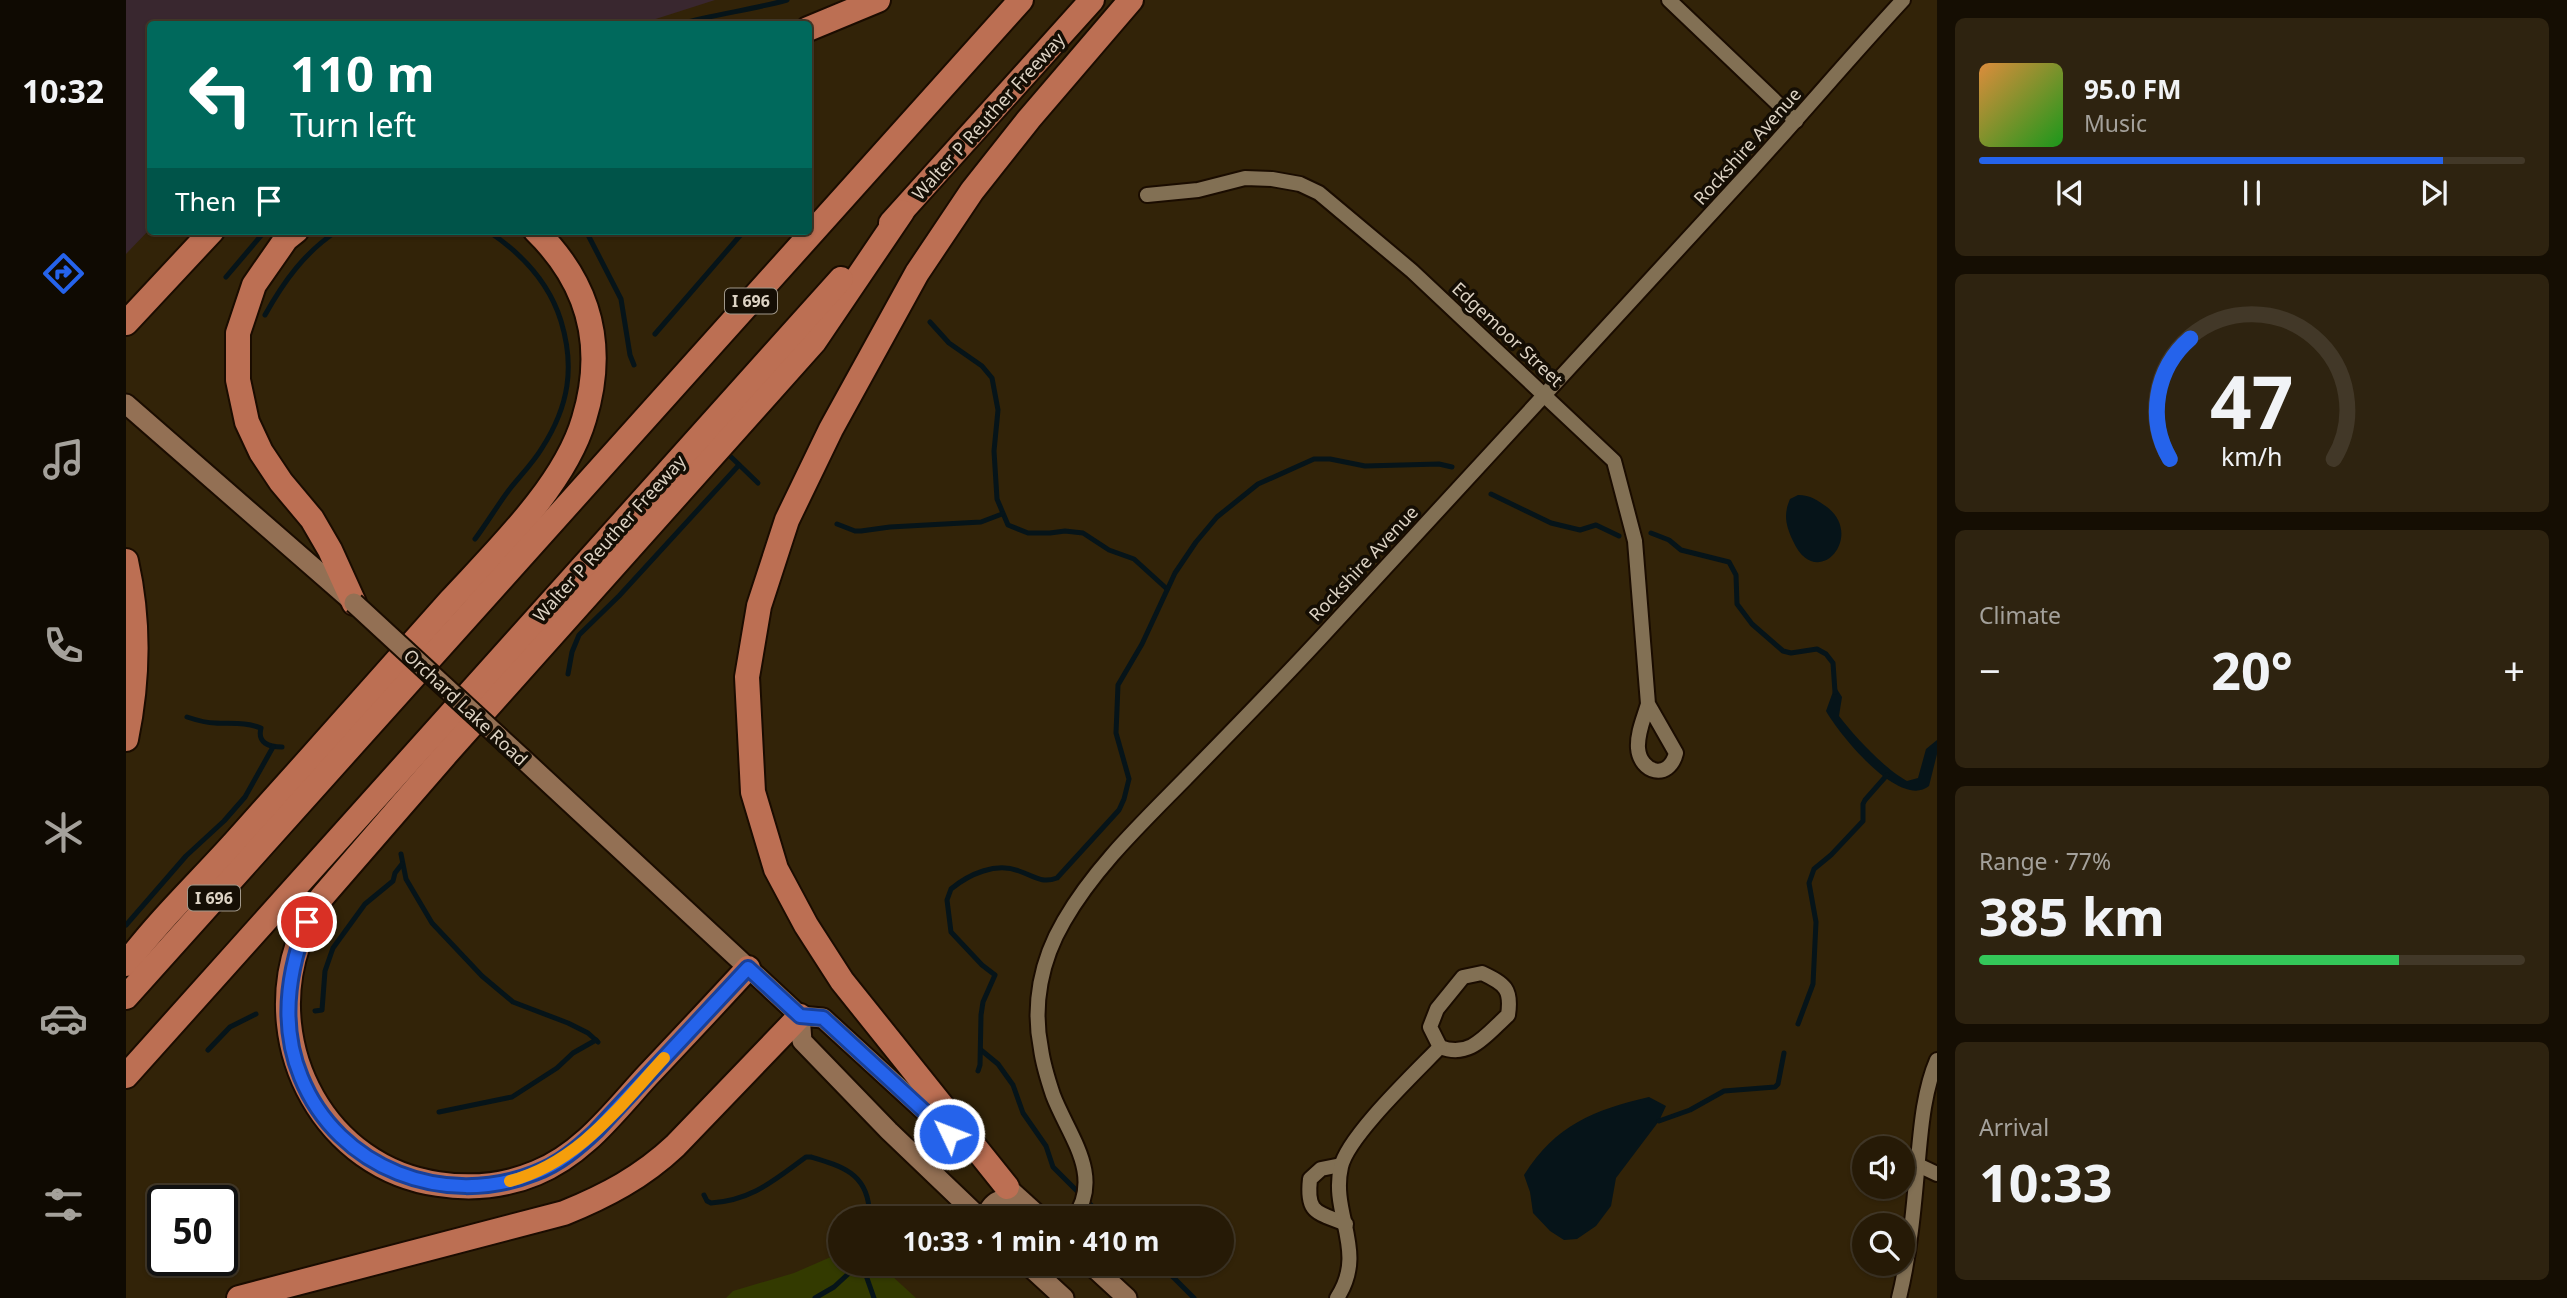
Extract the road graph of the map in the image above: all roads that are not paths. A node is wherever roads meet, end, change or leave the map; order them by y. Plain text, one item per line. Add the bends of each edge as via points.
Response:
1 (878, 0) edge
2 (1021, 0) edge
3 (1092, 0) edge
4 (1131, 0) edge
5 (1669, 0) edge
6 (1903, 0) edge
7 (812, 27) edge
8 (1796, 121) junction
9 (1147, 195) dead end
10 (901, 212) junction
11 (812, 233) edge
12 (208, 235) edge
13 (291, 235) edge
14 (540, 235) edge
15 (810, 235) edge
16 (126, 323) edge
17 (1545, 394) junction
18 (126, 404) edge
19 (126, 561) edge
20 (354, 603) junction
21 (1648, 704) dead end
22 (126, 739) edge
23 (126, 964) edge
24 (748, 968) junction
25 (126, 997) edge
26 (800, 1016) junction
27 (1440, 1047) junction
28 (1937, 1060) edge
29 (126, 1076) edge
30 (1341, 1165) junction
31 (1918, 1165) junction
32 (1937, 1174) edge
33 (1007, 1187) junction
34 (1026, 1204) joint
35 (967, 1206) edge
36 (992, 1206) edge
37 (1080, 1206) edge
38 (1346, 1224) junction
39 (1040, 1276) edge
40 (1103, 1276) edge
41 (239, 1298) edge
42 (1064, 1298) edge
43 (1128, 1298) edge
44 (1337, 1298) edge
45 (1899, 1298) edge

1 - 7 highway
2 - 11 highway, I 696
3 - 10 highway, Walter P Reuther Freeway / I 696
4 - 33 highway via 1028,119 916,273 787,520 759,606 747,677 752,792 776,869 842,981
5 - 8 street
6 - 8 street, Rockshire Avenue
8 - 17 street, Rockshire Avenue
9 - 17 street, Edgemoor Street via 1198,190 1245,178 1300,184 1319,193 1412,271
10 - 24 highway via 814,341 322,897 307,922 291,972 290,1035 300,1077 314,1102 356,1150 408,1178 450,1186 493,1185 538,1172 582,1144
10 - 29 highway, Walter P Reuther Freeway / I 696
12 - 16 highway
13 - 20 highway via 254,285 238,332 238,380 247,422 261,452 312,519
14 - 23 highway via 573,275 592,336 594,379 584,422 565,464 472,577
15 - 25 highway, I 696
17 - 21 street, Edgemoor Street via 1614,461 1635,541
17 - 37 street, Rockshire Avenue via 1114,854 1063,922 1041,975 1038,1026 1053,1096 1084,1168 1087,1182
18 - 20 main road, Orchard Lake Road
19 - 22 highway via 136,656
20 - 24 main road, Orchard Lake Road, bridge
24 - 26 main road, Orchard Lake Road
26 - 33 main road, Orchard Lake Road via 823,1018
26 - 35 main road via 802,1041
26 - 41 highway via 676,1146 609,1194 564,1213
27 - 27 street via 1454,1052 1472,1047 1508,1016 1510,999 1503,983 1482,972 1463,977 1437,1009 1430,1027
27 - 30 street via 1352,1142
28 - 31 street
30 - 38 street via 1338,1190
30 - 38 street via 1321,1169 1310,1180 1308,1198 1315,1211
31 - 32 street
31 - 45 street
33 - 34 main road, Orchard Lake Road
34 - 36 main road via 1003,1198
38 - 44 street via 1350,1262
39 - 42 main road
40 - 43 main road

